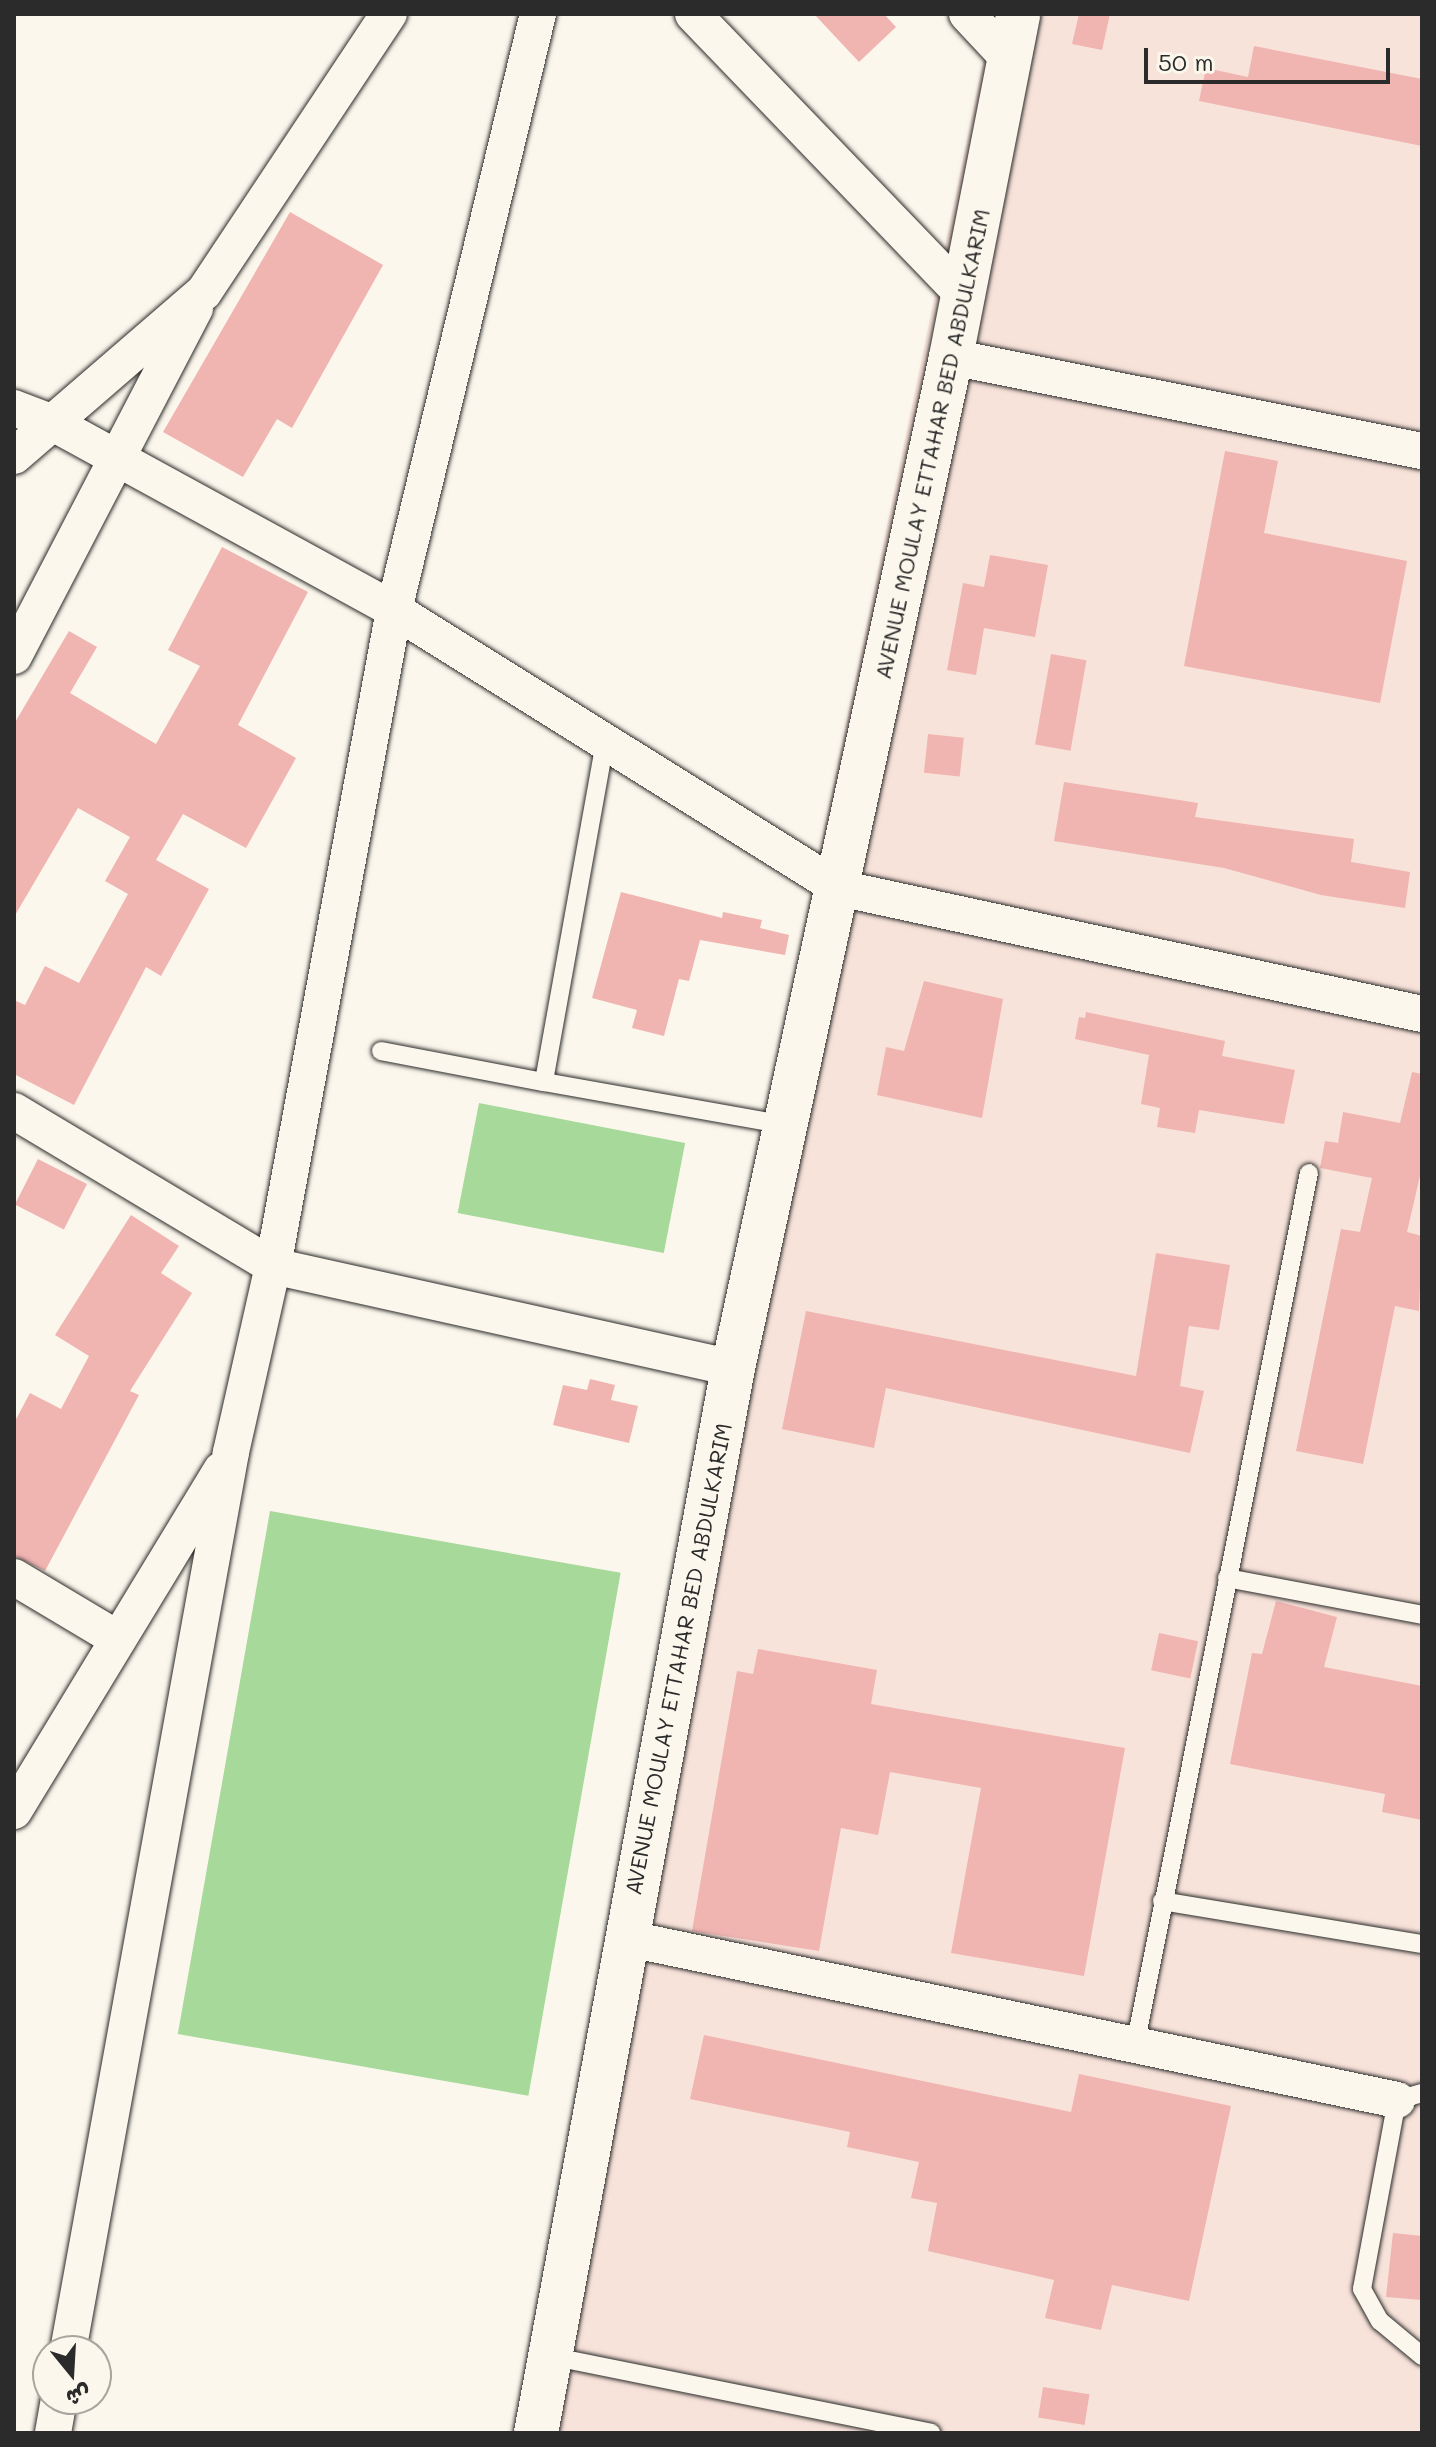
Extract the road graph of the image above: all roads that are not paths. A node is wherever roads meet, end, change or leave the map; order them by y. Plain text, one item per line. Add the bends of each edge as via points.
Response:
1 (389, 14) edge
2 (538, 14) edge
3 (693, 14) edge
4 (967, 14) edge
5 (1018, 14) edge
6 (1009, 59) junction
7 (204, 292) junction
8 (964, 296) junction
9 (951, 357) junction
10 (14, 408) edge
11 (51, 422) junction
12 (1422, 451) edge
13 (14, 456) edge
14 (117, 458) junction
15 (394, 610) junction
16 (14, 656) edge
17 (605, 742) junction
18 (839, 888) junction
19 (1422, 1014) edge
20 (381, 1051) dead end
21 (544, 1082) junction
22 (14, 1111) edge
23 (786, 1125) junction
24 (1309, 1173) dead end
25 (273, 1266) junction
26 (733, 1368) junction
27 (231, 1452) junction
28 (14, 1577) edge
29 (1227, 1578) junction
30 (1422, 1615) edge
31 (118, 1639) junction
32 (14, 1811) edge
33 (1162, 1901) junction
34 (625, 1938) junction
35 (1422, 1944) edge
36 (1135, 2046) junction
37 (1410, 2097) edge
38 (71, 2335) edge
39 (550, 2356) junction
40 (1422, 2356) edge
41 (536, 2433) edge
42 (931, 2433) edge

1 - 7 street
2 - 15 street
3 - 8 street
4 - 6 street
5 - 6 street, AVENUE MOULAY ETTAHAR BED ABDULKARIM
6 - 8 street, AVENUE MOULAY ETTAHAR BED ABDULKARIM
7 - 11 street
7 - 14 street
8 - 9 street, AVENUE MOULAY ETTAHAR BED ABDULKARIM
9 - 12 street
9 - 18 street, AVENUE MOULAY ETTAHAR BED ABDULKARIM
10 - 11 street
11 - 13 street
11 - 14 street
14 - 15 street
14 - 16 street
15 - 17 street
15 - 25 street
17 - 18 street
17 - 21 lane
18 - 19 street
18 - 23 street, AVENUE MOULAY ETTAHAR BED ABDULKARIM
20 - 21 lane
21 - 23 lane
22 - 25 street
23 - 26 street, AVENUE MOULAY ETTAHAR BED ABDULKARIM
24 - 29 lane
25 - 26 street
25 - 27 street
26 - 34 street, AVENUE MOULAY ETTAHAR BED ABDULKARIM
27 - 31 street
27 - 38 street
28 - 31 street
29 - 30 lane
29 - 33 lane
31 - 32 street
33 - 35 lane
33 - 36 lane
34 - 36 street
34 - 39 street, AVENUE MOULAY ETTAHAR BED ABDULKARIM
36 - 37 street
37 - 40 lane via 1362,2289 1380,2321
39 - 41 street, AVENUE MOULAY ETTAHAR BED ABDULKARIM
39 - 42 lane

